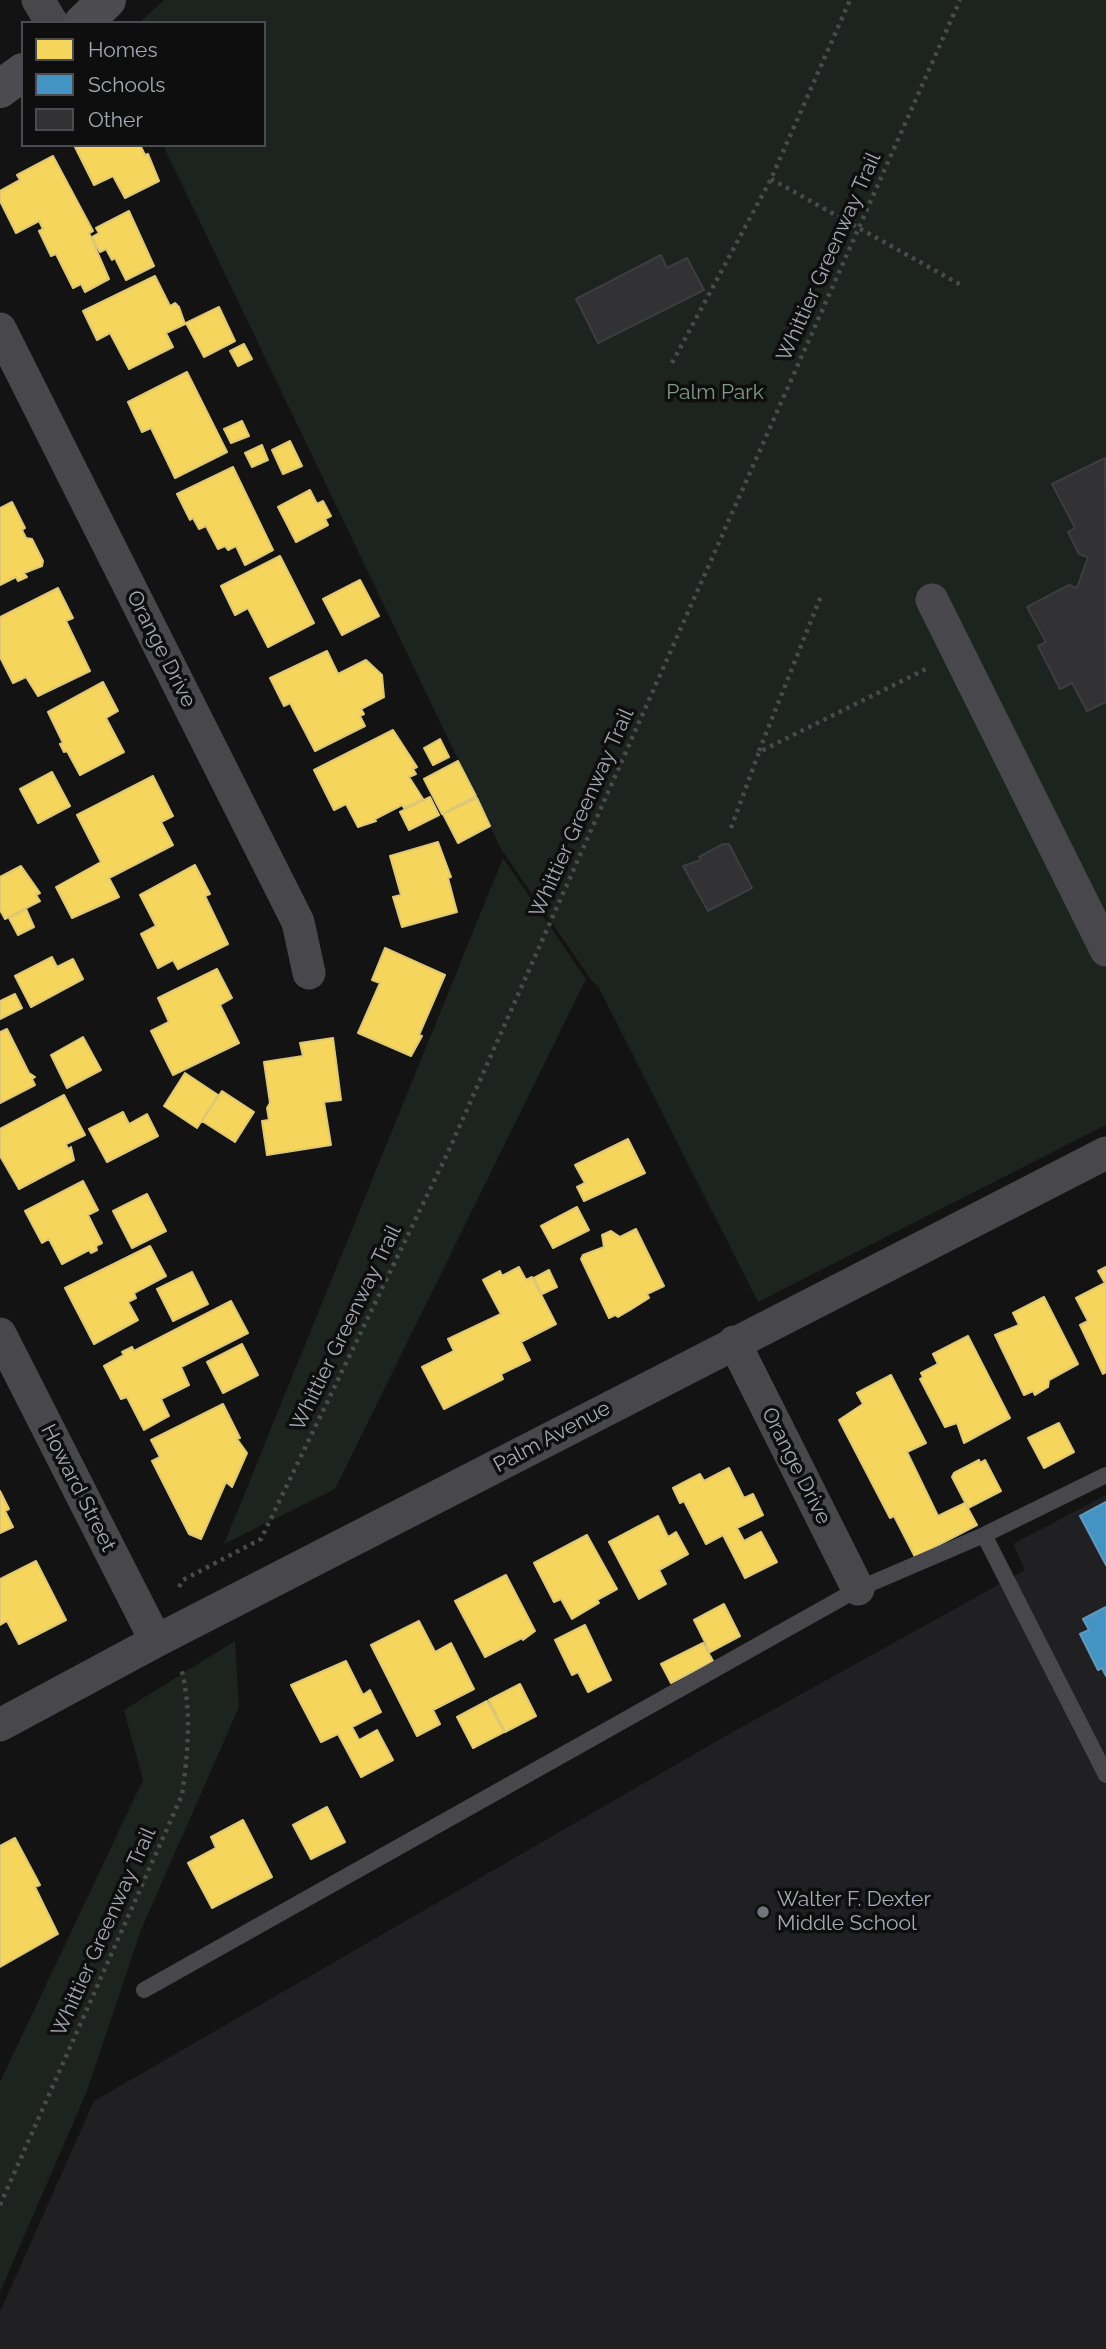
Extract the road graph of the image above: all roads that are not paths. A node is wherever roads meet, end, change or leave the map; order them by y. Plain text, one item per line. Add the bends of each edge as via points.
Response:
1 (38, 0) edge
2 (107, 0) edge
3 (51, 21) edge
4 (85, 21) edge
5 (21, 73) edge
6 (0, 89) edge
7 (0, 330) edge
8 (932, 600) dead end
9 (1106, 950) edge
10 (309, 973) dead end
11 (1106, 1153) edge
12 (0, 1334) edge
13 (734, 1342) junction
14 (1106, 1475) edge
15 (984, 1535) junction
16 (858, 1589) junction
17 (168, 1651) junction
18 (0, 1725) edge
19 (1106, 1775) edge
20 (144, 1990) dead end

1 - 3 street
2 - 4 street
5 - 6 street
7 - 10 street, Orange Drive via 298,922
8 - 9 street
11 - 13 street, Palm Avenue
12 - 17 street, Howard Street
13 - 16 street, Orange Drive
13 - 17 street, Palm Avenue via 248,1596
14 - 15 lane
15 - 16 lane
15 - 19 lane
16 - 20 lane
17 - 18 street, Palm Avenue

